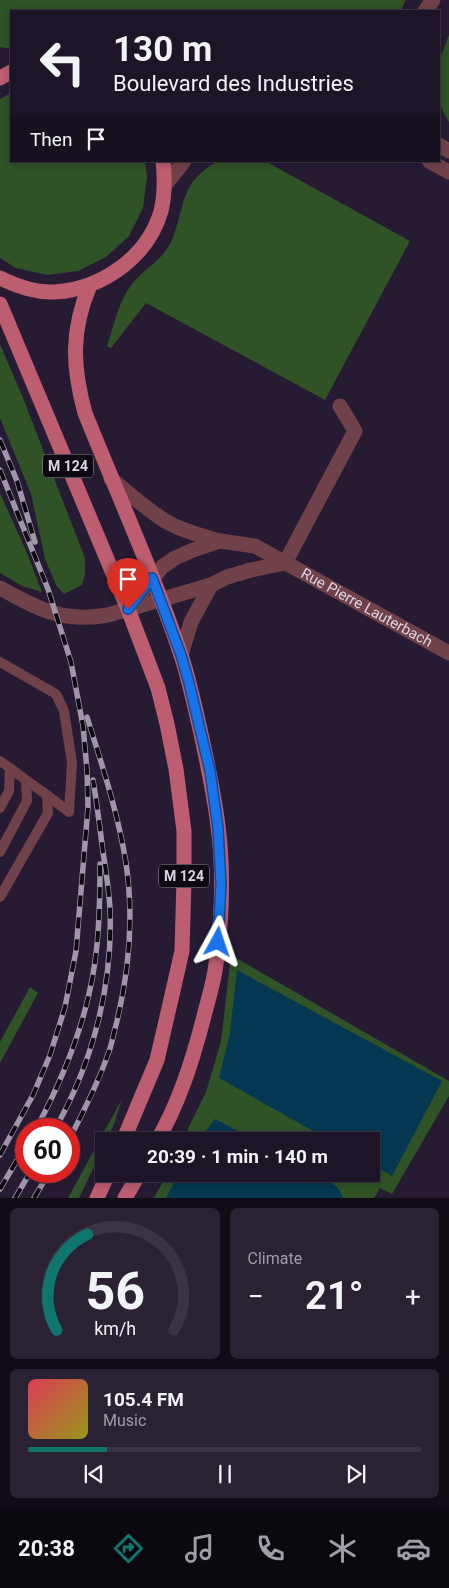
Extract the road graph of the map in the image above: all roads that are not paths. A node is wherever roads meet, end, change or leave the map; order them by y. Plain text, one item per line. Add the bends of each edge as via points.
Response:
1 (163, 162) edge
2 (183, 162) edge
3 (431, 162) edge
4 (449, 172) edge
5 (165, 185) junction
6 (0, 278) edge
7 (90, 285) junction
8 (0, 304) edge
9 (340, 406) dead end
10 (111, 479) junction
11 (220, 541) junction
12 (285, 563) junction
13 (152, 578) junction
14 (211, 585) junction
15 (0, 588) edge
16 (160, 599) junction
17 (128, 609) junction
18 (449, 653) edge
19 (181, 655) junction
20 (0, 662) edge
21 (0, 761) edge
22 (10, 768) junction
23 (26, 780) junction
24 (46, 795) junction
25 (0, 808) edge
26 (0, 852) edge
27 (0, 897) edge
28 (127, 1132) edge
29 (163, 1132) edge
30 (104, 1182) edge
31 (135, 1182) edge
32 (97, 1198) edge
33 (126, 1198) edge

1 - 5 main road
2 - 5 street
3 - 4 street
5 - 7 main road via 161,211 145,243 114,274
6 - 7 main road via 18,287 54,292
7 - 10 main road, M 124 via 77,327 75,361 85,413
8 - 17 main road, M 124
9 - 12 street via 355,431
10 - 11 street, Rue Pierre Lauterbach via 168,523
10 - 13 main road, M 124
11 - 12 street, Rue Pierre Lauterbach via 255,546
11 - 13 street, Rue Pierre Lauterbach via 175,558
12 - 14 street, Rue Pierre Lauterbach via 251,570
12 - 18 street, Rue Pierre Lauterbach
13 - 16 main road, M 124
13 - 17 street, Rue Pierre Lauterbach
14 - 16 street, Rue Pierre Lauterbach
14 - 19 street via 191,622
15 - 17 street, Rue Pierre Lauterbach via 56,615 92,618
16 - 17 street, Rue Pierre Lauterbach
16 - 19 main road, M 124
17 - 28 main road, M 124 via 158,688 169,733 184,831 184,879 182,951 172,996 157,1060
19 - 29 main road, M 124 via 210,771 221,884 215,972 193,1057
20 - 24 lane via 56,694 64,711 72,763 69,812
21 - 22 lane
22 - 23 lane
22 - 25 lane via 9,791
23 - 24 lane
23 - 26 lane via 27,801
24 - 27 lane via 48,812
30 - 32 main road
31 - 33 main road

